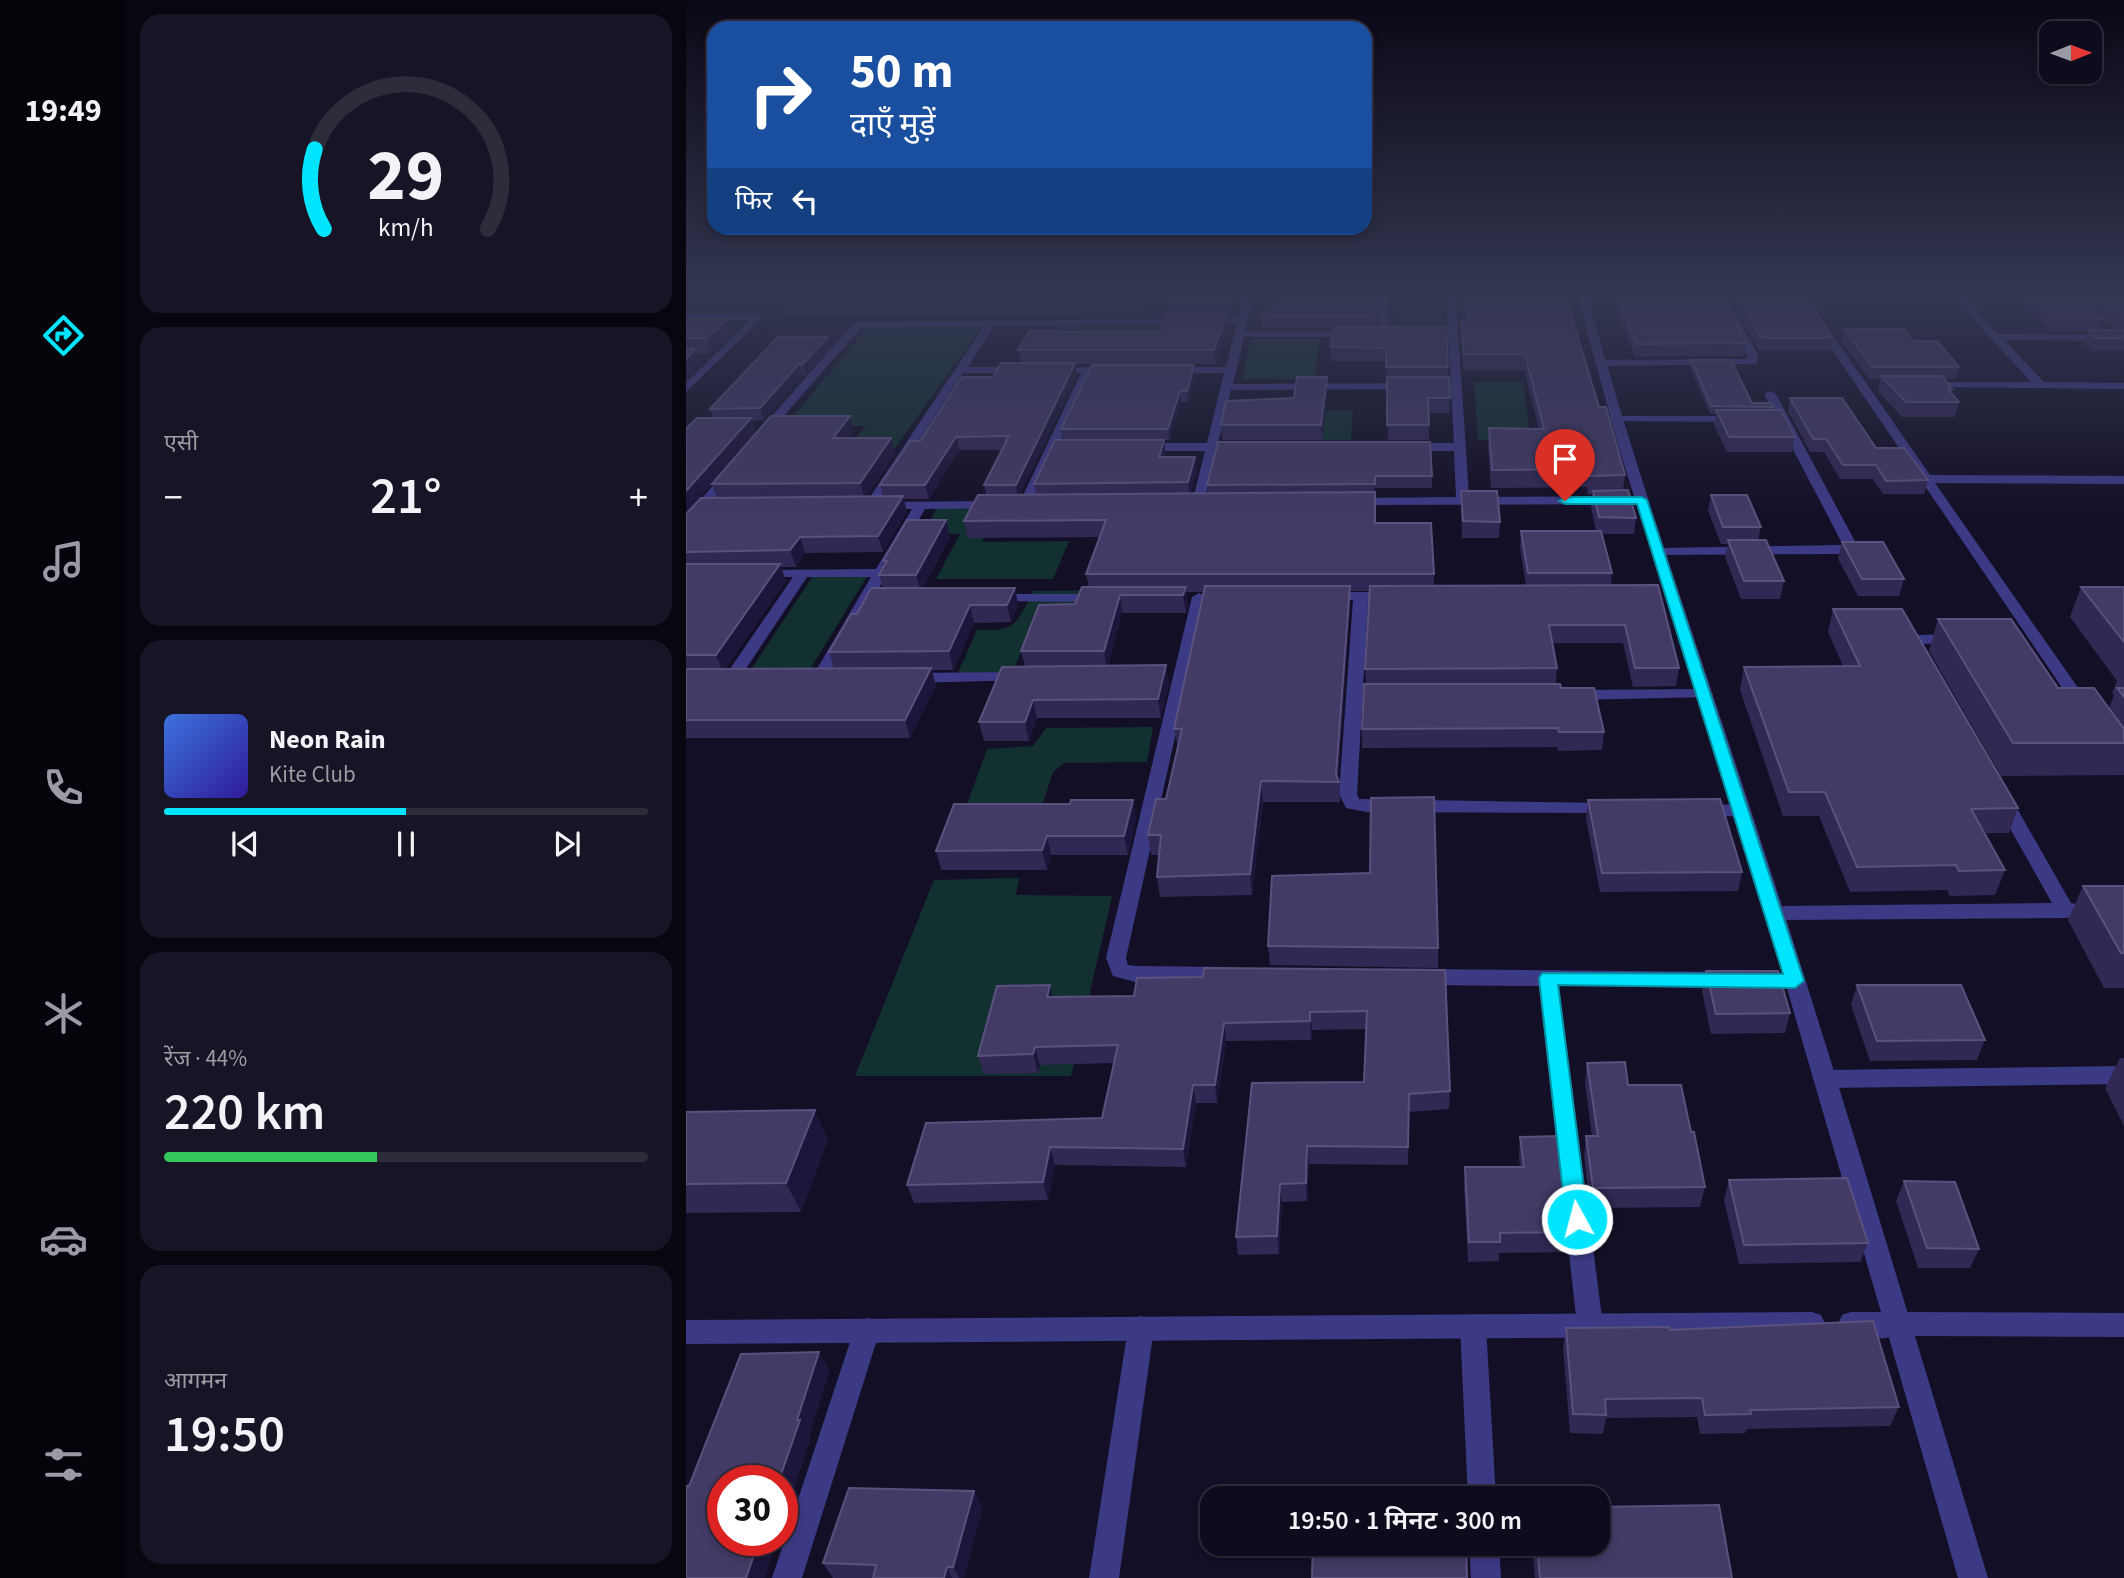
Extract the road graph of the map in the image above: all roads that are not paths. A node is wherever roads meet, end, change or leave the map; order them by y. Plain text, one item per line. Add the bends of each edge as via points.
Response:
1 (704, 372) edge
2 (817, 372) edge
3 (959, 372) edge
4 (1087, 372) edge
5 (1231, 372) edge
6 (1456, 372) edge
7 (1601, 372) edge
8 (1857, 372) edge
9 (2027, 372) edge
10 (1916, 385) edge
11 (1457, 386) junction
12 (2041, 386) junction
13 (2124, 386) edge
14 (1227, 387) junction
15 (686, 389) edge
16 (1770, 394) dead end
17 (1614, 419) junction
18 (1757, 419) edge
19 (755, 426) dead end
20 (769, 426) junction
21 (752, 446) edge
22 (1051, 447) junction
23 (1064, 447) edge
24 (1131, 447) edge
25 (1212, 447) junction
26 (1253, 447) edge
27 (1391, 447) edge
28 (1460, 447) junction
29 (735, 467) edge
30 (1924, 479) junction
31 (2124, 480) edge
32 (1642, 500) junction
33 (1343, 502) edge
34 (1463, 502) junction
35 (1198, 503) edge
36 (921, 505) junction
37 (686, 525) edge
38 (1659, 552) junction
39 (738, 573) edge
40 (803, 573) junction
41 (880, 573) junction
42 (1309, 596) edge
43 (1361, 596) junction
44 (1415, 596) edge
45 (1116, 597) edge
46 (1199, 597) dead end
47 (976, 598) edge
48 (1968, 639) edge
49 (1929, 669) edge
50 (1041, 677) edge
51 (888, 678) edge
52 (756, 679) edge
53 (794, 679) edge
54 (1705, 694) junction
55 (1556, 695) edge
56 (2095, 723) edge
57 (1990, 778) edge
58 (1631, 810) edge
59 (1686, 810) edge
60 (1742, 811) junction
61 (2089, 910) edge
62 (2066, 911) junction
63 (1773, 913) junction
64 (1243, 975) edge
65 (1405, 977) edge
66 (1548, 978) junction
67 (1740, 980) edge
68 (1768, 981) edge
69 (1795, 981) junction
70 (2124, 1075) edge
71 (1826, 1079) junction
72 (1898, 1324) junction
73 (1590, 1325) junction
74 (2124, 1325) edge
75 (1473, 1326) junction
76 (1141, 1328) junction
77 (867, 1330) junction
78 (686, 1332) edge
79 (1481, 1486) edge
80 (1485, 1556) edge
81 (787, 1578) edge
82 (1104, 1578) edge
83 (1486, 1578) edge
84 (1973, 1578) edge

1 - 15 street
2 - 20 street
3 - 36 street via 863,506
4 - 22 street
5 - 14 street
6 - 11 street
7 - 17 street
8 - 30 street
9 - 12 street
10 - 12 street
11 - 14 street
11 - 28 street
12 - 13 street
14 - 25 street
16 - 38 street via 1777,420 1851,547
17 - 18 street
17 - 32 street
19 - 20 street
20 - 21 street
22 - 23 street
22 - 36 street via 1031,504
24 - 25 street
25 - 26 street
25 - 35 street
27 - 28 street
28 - 34 street
29 - 37 street via 708,507
30 - 31 street
30 - 56 street via 2029,639
32 - 34 street
32 - 38 street
33 - 34 street
36 - 41 street
38 - 54 street via 1664,596
39 - 40 street
40 - 41 street
40 - 52 street via 725,679
41 - 53 street via 872,599 826,678
42 - 43 street
43 - 44 street
43 - 58 street via 1360,695 1348,794 1352,804
45 - 47 street
46 - 64 street via 1172,676 1116,958 1120,971 1135,974
48 - 49 street via 1918,640 1915,645
50 - 51 street
54 - 55 street
54 - 60 street
57 - 62 street
59 - 60 street
60 - 63 street
61 - 62 street
62 - 63 street
63 - 69 street
65 - 66 street
66 - 67 street
66 - 73 street
68 - 69 street
69 - 71 street
70 - 71 street
71 - 72 street
72 - 73 street
72 - 74 street
72 - 84 street
73 - 75 street
75 - 76 street
75 - 79 street
76 - 77 street
76 - 82 street
77 - 78 street
77 - 81 street
80 - 83 street

